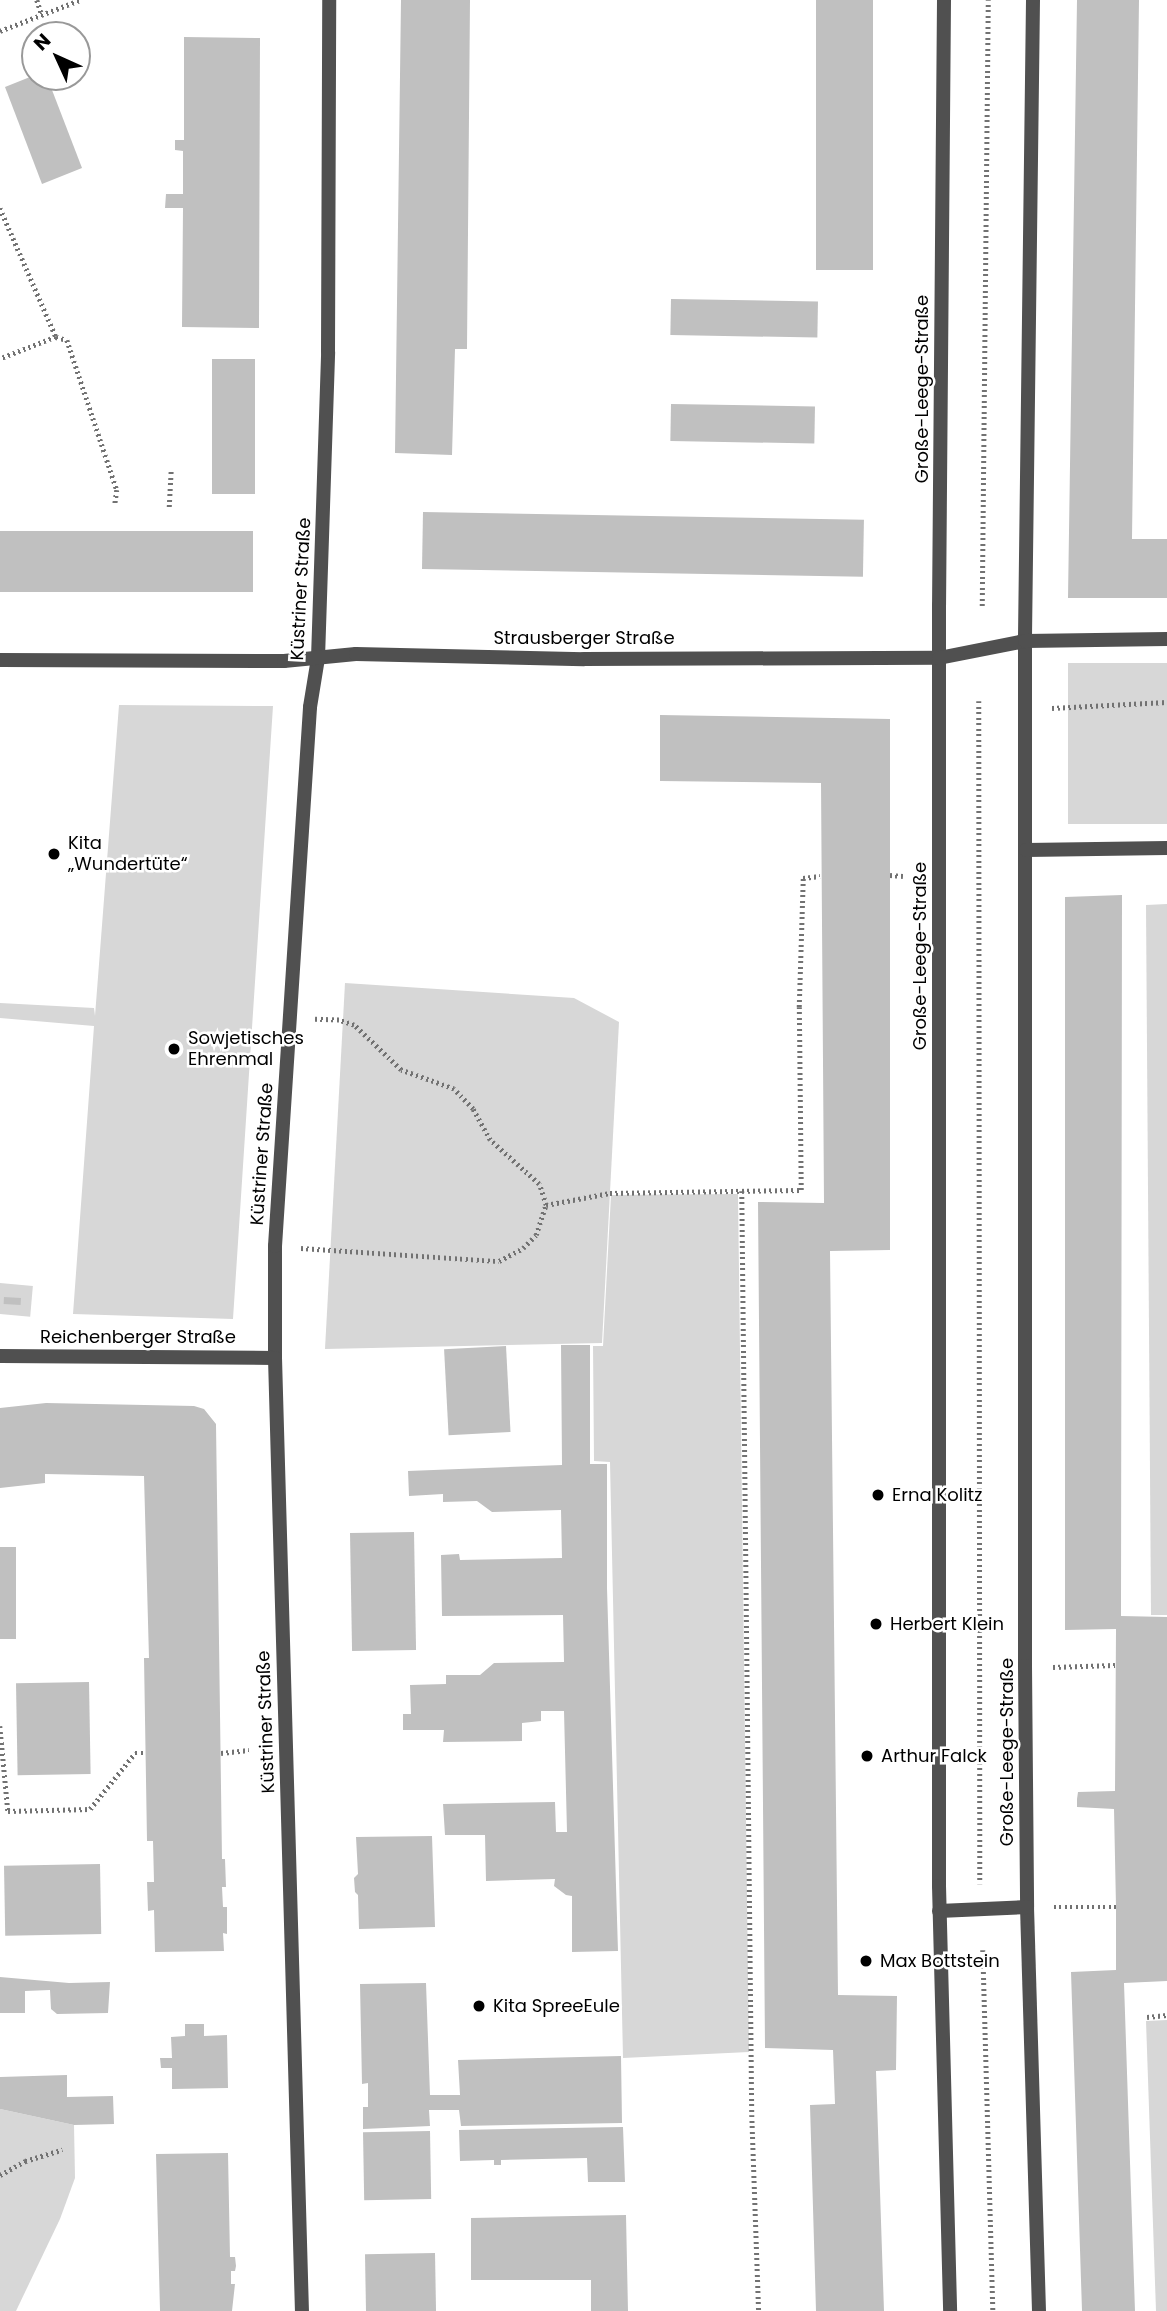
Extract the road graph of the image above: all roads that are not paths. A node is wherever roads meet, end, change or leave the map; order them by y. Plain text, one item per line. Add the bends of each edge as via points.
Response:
1 (328, 0) edge
2 (944, 0) edge
3 (1033, 0) edge
4 (1167, 639) edge
5 (1025, 641) junction
6 (318, 658) junction
7 (939, 658) junction
8 (0, 660) edge
9 (1167, 848) edge
10 (1026, 850) junction
11 (0, 1356) edge
12 (275, 1358) junction
13 (1027, 1907) junction
14 (939, 1911) junction
15 (302, 2311) edge
16 (950, 2311) edge
17 (1039, 2311) edge

1 - 6 street, Küstriner Straße via 328,352
2 - 7 street, Große-Leege-Straße
3 - 5 street, Große-Leege-Straße
4 - 5 street, Strausberger Straße
5 - 7 street, Strausberger Straße
5 - 10 street, Große-Leege-Straße
6 - 7 street, Strausberger Straße via 356,654
6 - 8 street, Strausberger Straße
6 - 12 street, Küstriner Straße via 310,707 275,1246
7 - 14 street, Große-Leege-Straße
9 - 10 street
10 - 13 street, Große-Leege-Straße
11 - 12 street, Reichenberger Straße
12 - 15 street, Küstriner Straße
13 - 14 street
13 - 17 street, Große-Leege-Straße
14 - 16 street, Große-Leege-Straße

